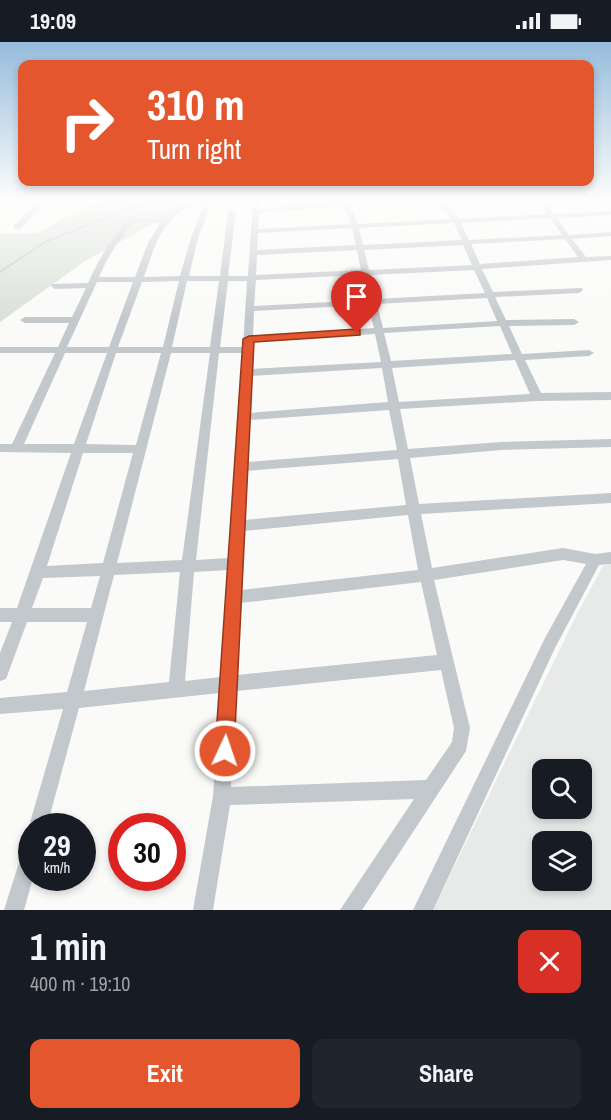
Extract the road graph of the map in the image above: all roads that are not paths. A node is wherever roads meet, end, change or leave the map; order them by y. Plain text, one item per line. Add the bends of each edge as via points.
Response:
1 (116, 241) edge
2 (153, 241) edge
3 (193, 241) edge
4 (229, 241) edge
5 (254, 241) edge
6 (358, 241) edge
7 (495, 241) edge
8 (570, 241) edge
9 (465, 242) junction
10 (360, 248) junction
11 (253, 253) junction
12 (611, 258) edge
13 (584, 259) junction
14 (477, 267) junction
15 (364, 272) junction
16 (225, 278) junction
17 (252, 278) junction
18 (139, 280) junction
19 (182, 280) junction
20 (92, 283) junction
21 (55, 286) dead end
22 (579, 290) dead end
23 (490, 294) junction
24 (372, 300) junction
25 (250, 309) junction
26 (25, 320) dead end
27 (73, 320) junction
28 (574, 322) dead end
29 (503, 323) junction
30 (378, 331) junction
31 (248, 345) junction
32 (114, 350) junction
33 (217, 350) junction
34 (59, 351) junction
35 (167, 351) junction
36 (1, 353) edge
37 (588, 353) dead end
38 (519, 358) junction
39 (386, 366) junction
40 (247, 373) junction
41 (611, 396) edge
42 (537, 397) junction
43 (394, 405) junction
44 (245, 417) junction
45 (611, 443) edge
46 (0, 447) edge
47 (16, 448) junction
48 (78, 448) junction
49 (139, 449) junction
50 (402, 453) junction
51 (242, 467) junction
52 (611, 498) edge
53 (414, 509) junction
54 (238, 526) junction
55 (603, 559) edge
56 (236, 564) junction
57 (188, 566) junction
58 (108, 568) junction
59 (38, 572) junction
60 (426, 575) junction
61 (234, 597) junction
62 (22, 614) junction
63 (0, 615) edge
64 (96, 615) junction
65 (445, 662) junction
66 (0, 673) edge
67 (229, 683) junction
68 (176, 688) junction
69 (75, 700) junction
70 (0, 706) edge
71 (432, 789) junction
72 (222, 796) junction
73 (42, 813) edge
74 (20, 891) edge
75 (14, 910) edge
76 (203, 910) edge
77 (350, 910) edge
78 (423, 910) edge

1 - 20 street
2 - 18 street
3 - 19 street
4 - 16 street
5 - 11 street
6 - 10 street
7 - 9 street
8 - 13 street
9 - 10 street
9 - 14 street
10 - 11 street
10 - 15 street
11 - 17 street
12 - 13 street
13 - 14 street
14 - 15 street
14 - 23 street
15 - 17 street
15 - 24 street
16 - 17 street
16 - 19 street
16 - 33 street
17 - 25 street
18 - 19 street
18 - 20 street
18 - 32 street
19 - 35 street
20 - 21 street
20 - 27 street
22 - 23 street
23 - 24 street
23 - 29 street
24 - 25 street
24 - 30 street
25 - 31 street
26 - 27 street
27 - 34 street
28 - 29 street
29 - 30 street
29 - 38 street
30 - 31 street
30 - 39 street
31 - 33 street
31 - 40 street
32 - 34 street
32 - 35 street
32 - 48 street
33 - 35 street
33 - 57 street
34 - 36 street
34 - 47 street
35 - 49 street
37 - 38 street
38 - 39 street
38 - 42 street
39 - 40 street
39 - 43 street
40 - 44 street
41 - 42 street
42 - 43 street
43 - 44 street
43 - 50 street
44 - 51 street
45 - 50 street
46 - 47 street
47 - 48 street
48 - 49 street
48 - 59 street
49 - 58 street
50 - 51 street
50 - 53 street
51 - 54 street
52 - 53 street
53 - 54 street
53 - 60 street
54 - 56 street
55 - 60 street via 563,555
55 - 78 street via 550,643
56 - 57 street
56 - 61 street
57 - 58 street
57 - 68 street
58 - 59 street
58 - 64 street
59 - 62 street
60 - 61 street
60 - 65 street
61 - 67 street
62 - 63 street
62 - 64 street
62 - 66 street
64 - 69 street
65 - 67 street
65 - 71 street via 463,738
67 - 68 street
67 - 72 street
68 - 69 street
69 - 70 street
69 - 73 street
71 - 72 street
71 - 77 street
72 - 76 street
74 - 75 street

